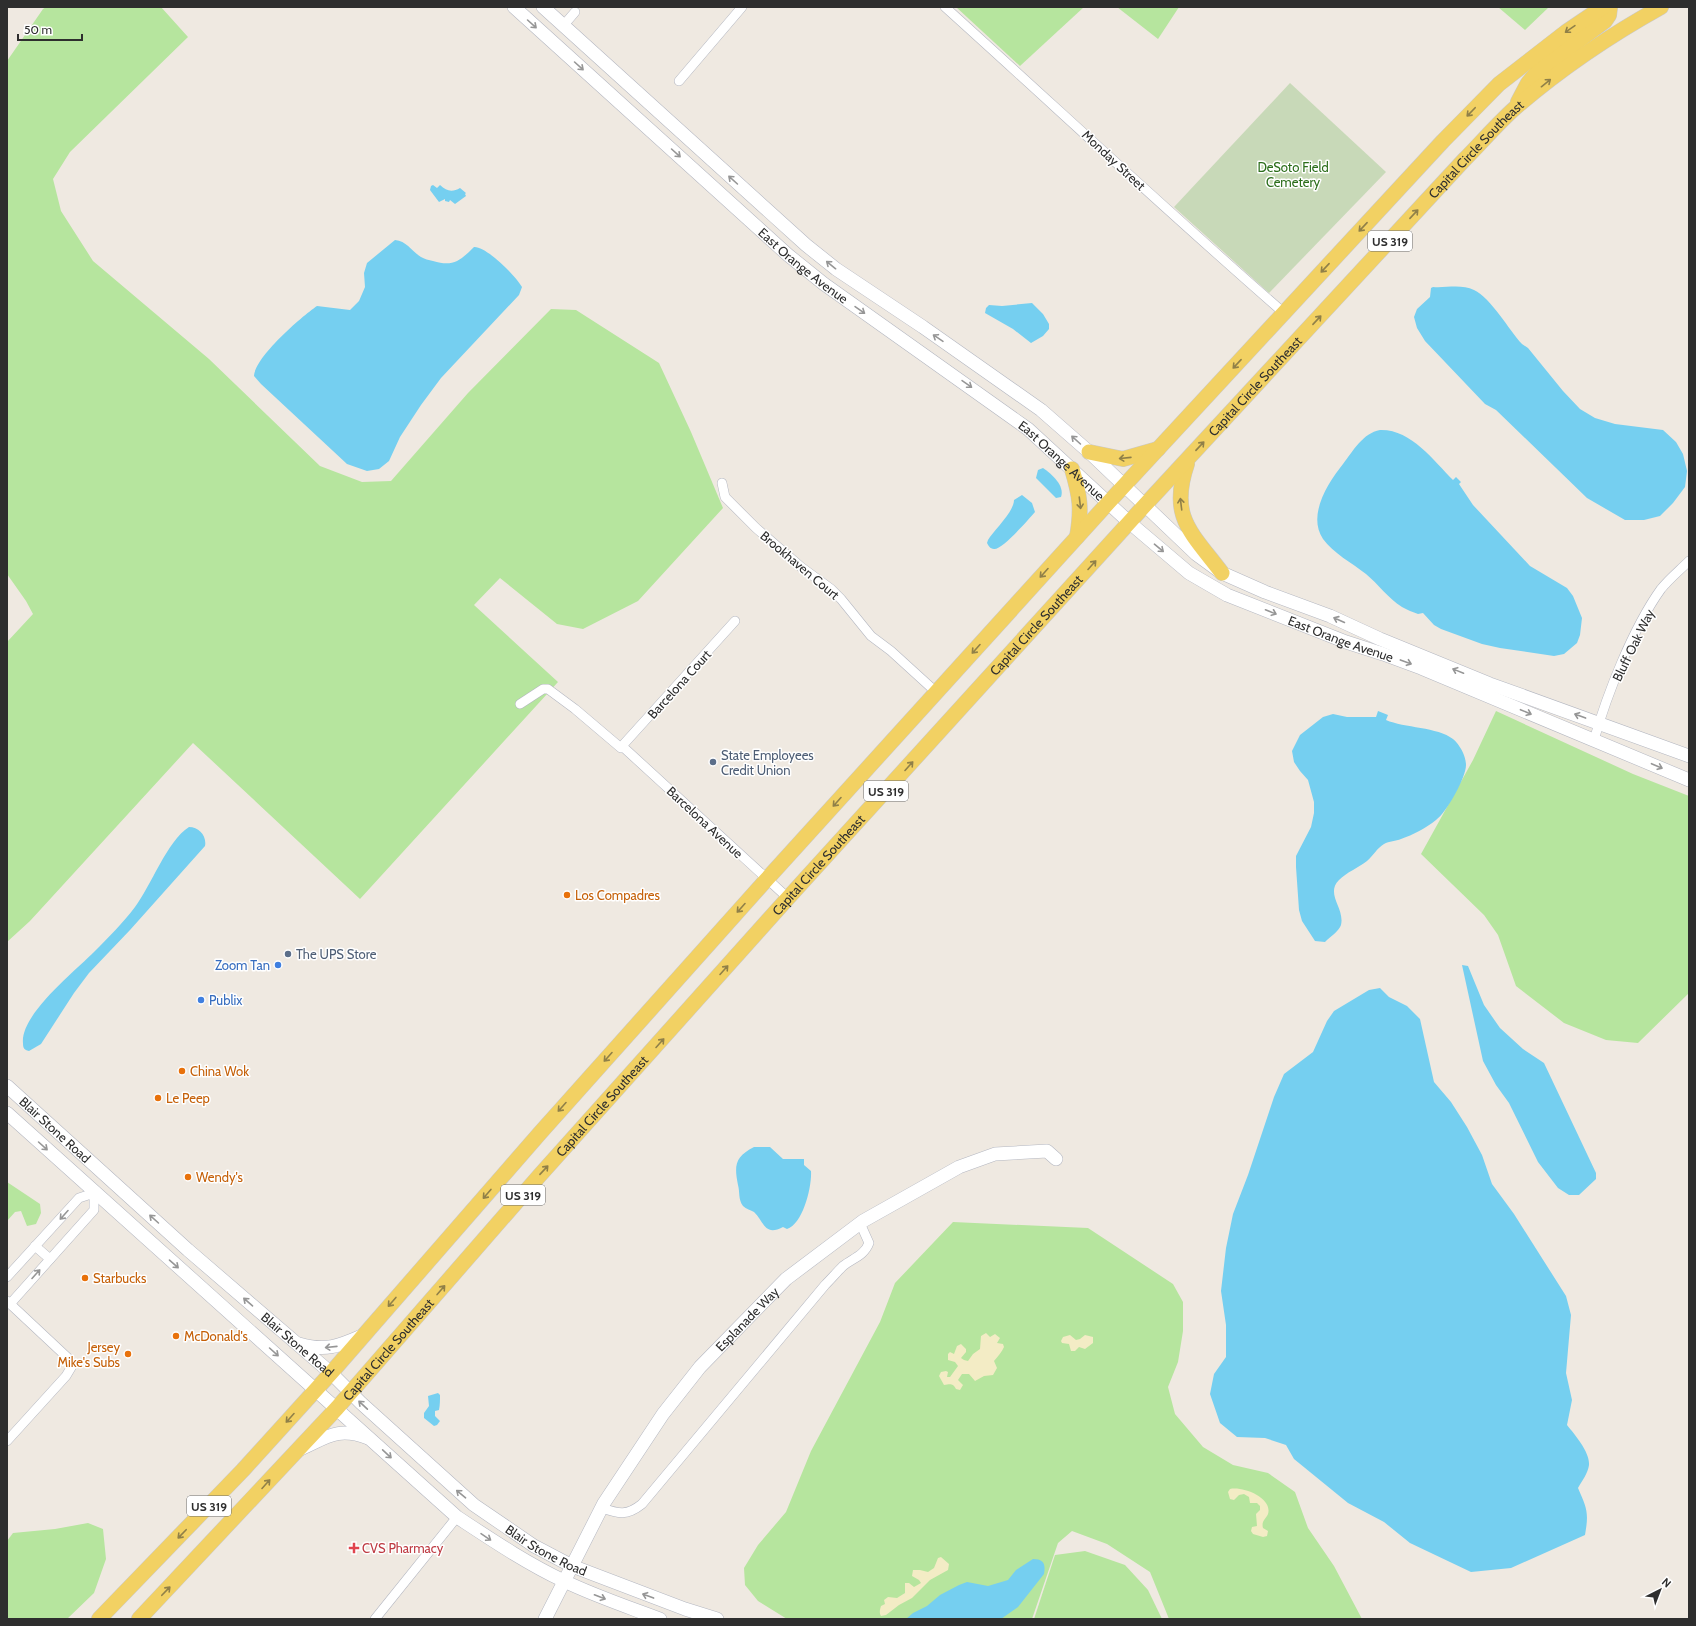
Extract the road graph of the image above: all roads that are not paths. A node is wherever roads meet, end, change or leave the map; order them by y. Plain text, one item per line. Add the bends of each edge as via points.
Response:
1 (514, 7) edge
2 (543, 7) edge
3 (742, 7) edge
4 (945, 7) edge
5 (1603, 7) edge
6 (1610, 7) edge
7 (1661, 7) edge
8 (575, 12) dead end
9 (563, 26) junction
10 (550, 40) junction
11 (679, 81) dead end
12 (1515, 108) junction
13 (1284, 313) junction
14 (1159, 449) junction
15 (1090, 452) junction
16 (1188, 459) junction
17 (1072, 469) junction
18 (722, 483) dead end
19 (1125, 486) junction
20 (1108, 503) junction
21 (1145, 505) junction
22 (1130, 523) junction
23 (1077, 537) junction
24 (1689, 561) edge
25 (1222, 573) junction
26 (735, 621) dead end
27 (936, 692) junction
28 (520, 704) dead end
29 (1599, 723) junction
30 (1594, 740) junction
31 (621, 747) junction
32 (1689, 756) edge
33 (1689, 780) edge
34 (768, 879) junction
35 (788, 898) junction
36 (7, 1086) edge
37 (7, 1113) edge
38 (1056, 1159) dead end
39 (108, 1178) junction
40 (94, 1193) junction
41 (860, 1223) junction
42 (35, 1246) junction
43 (50, 1259) junction
44 (7, 1277) edge
45 (8, 1302) edge
46 (364, 1335) junction
47 (297, 1344) junction
48 (331, 1373) junction
49 (316, 1389) junction
50 (351, 1393) junction
51 (337, 1408) junction
52 (372, 1440) junction
53 (7, 1441) edge
54 (297, 1450) junction
55 (602, 1508) junction
56 (457, 1517) junction
57 (492, 1518) junction
58 (572, 1566) junction
59 (564, 1581) junction
60 (99, 1619) edge
61 (139, 1619) edge
62 (375, 1619) edge
63 (545, 1619) edge
64 (660, 1619) edge
65 (717, 1619) edge

1 -> 10 street, East Orange Avenue
2 - 9 street, East Orange Avenue
3 - 11 street
4 - 13 street, Monday Street
5 -> 13 main road, US 319 via 1499,84 1438,146
6 - 12 main road via 1605,21 1538,72 1528,83
12 -> 7 main road, Capital Circle Southeast / US 319 via 1562,69 1626,26
8 - 9 street
9 - 10 street
15 -> 9 street, East Orange Avenue via 1014,389 836,269 812,250
10 -> 17 street, East Orange Avenue via 788,255 824,284 1028,429
16 -> 12 main road, Capital Circle Southeast / US 319
13 -> 14 main road, US 319
14 -> 15 main road via 1123,459
14 - 19 main road, US 319
15 - 19 street, East Orange Avenue
16 - 21 main road, Capital Circle Southeast / US 319
25 -> 16 main road via 1192,534 1182,513 1179,493
17 - 20 street, East Orange Avenue
17 -> 23 main road via 1081,507
18 - 27 street, Brookhaven Court via 725,497 756,528 831,589 871,636
19 - 20 main road, US 319
19 - 21 street, East Orange Avenue
20 - 22 street, East Orange Avenue
20 - 23 main road, US 319
21 - 22 main road, Capital Circle Southeast / US 319
21 - 25 street, East Orange Avenue via 1196,554
22 -> 30 street, East Orange Avenue via 1189,573 1227,595 1346,642 1421,668
35 -> 22 main road, Capital Circle Southeast / US 319
23 -> 27 main road, US 319
24 - 29 street, Bluff Oak Way via 1662,589 1641,623 1626,653
29 -> 25 street, East Orange Avenue via 1490,684
26 - 31 street, Barcelona Court
27 -> 34 main road, US 319
28 - 31 street, Barcelona Avenue via 543,689 548,689
29 - 30 street, Bluff Oak Way
29 - 32 street, East Orange Avenue
30 -> 33 street, East Orange Avenue
31 - 34 street, Barcelona Avenue
34 - 35 street, Barcelona Avenue
34 -> 46 main road, US 319 via 540,1133
50 -> 35 main road, Capital Circle Southeast / US 319 via 540,1175
36 - 39 street, Blair Stone Road
37 -> 40 street, Blair Stone Road
38 - 41 street, Esplanade Way via 1047,1151 995,1154 959,1167
39 - 40 street
47 -> 39 street, Blair Stone Road
40 -> 42 street via 79,1198
40 - 43 street via 94,1210
40 -> 49 street, Blair Stone Road
41 - 55 street, Esplanade Way via 786,1279 700,1367 663,1414
41 - 55 street via 869,1243 867,1250 844,1265 825,1285 642,1504 635,1510 623,1514
42 - 43 street
42 - 44 street
45 -> 43 street
45 - 53 street via 69,1359 72,1366 66,1376
46 -> 47 street via 340,1346 311,1348
46 - 48 main road, US 319
47 - 48 street, Blair Stone Road
48 - 49 main road, US 319
48 - 50 street, Blair Stone Road
49 - 51 street, Blair Stone Road
49 -> 60 main road, US 319 via 243,1470
50 - 51 main road, Capital Circle Southeast / US 319
57 -> 50 street, Blair Stone Road via 453,1487
51 - 52 street, Blair Stone Road
51 - 54 main road, Capital Circle Southeast / US 319
52 - 54 street via 354,1433 340,1432
52 -> 56 street, Blair Stone Road
61 -> 54 main road, Capital Circle Southeast / US 319
55 - 58 street, Esplanade Way
56 - 57 street via 464,1514
56 -> 59 street, Blair Stone Road via 509,1551
56 - 62 street
57 - 58 street, Blair Stone Road via 534,1546
58 - 59 street, Esplanade Way
65 -> 58 street, Blair Stone Road
59 - 63 street, Esplanade Way
59 -> 64 street, Blair Stone Road via 596,1596

